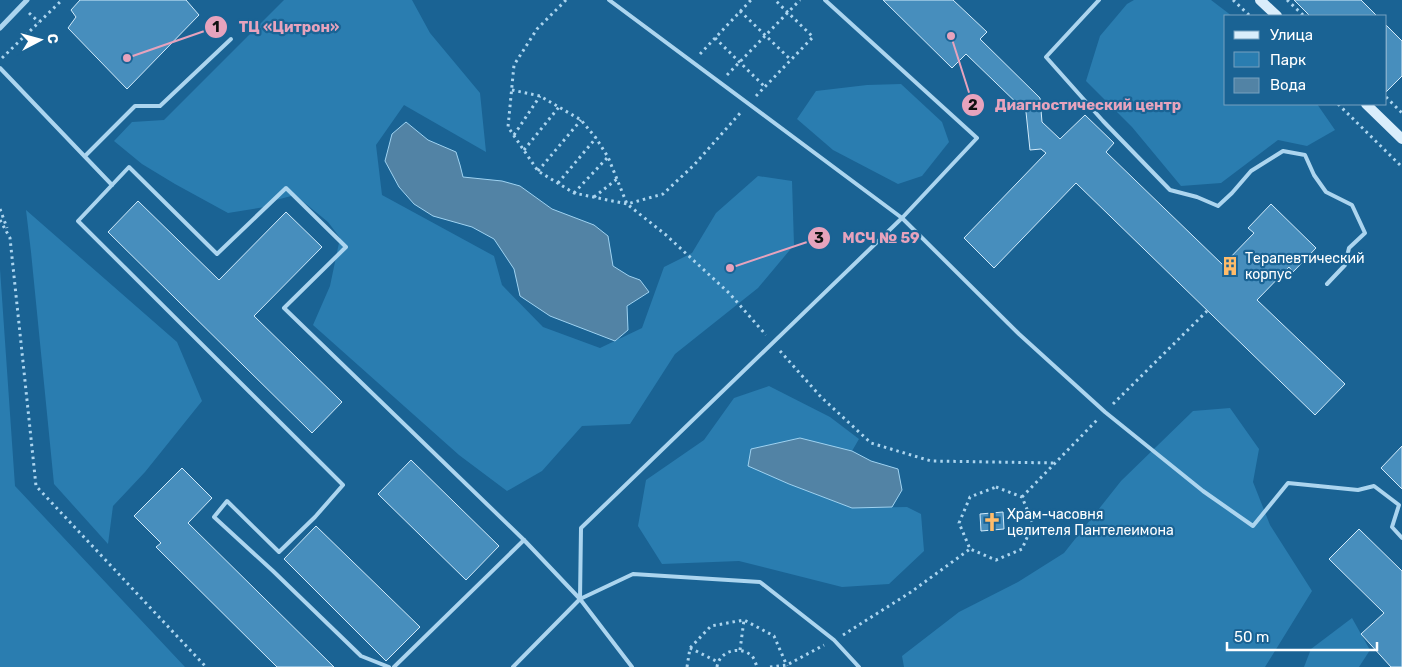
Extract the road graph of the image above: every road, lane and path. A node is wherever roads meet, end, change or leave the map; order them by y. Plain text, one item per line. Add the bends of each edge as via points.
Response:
1 (27, 0) edge
2 (62, 0) edge
3 (566, 0) edge
4 (609, 0) edge
5 (751, 0) edge
6 (775, 0) edge
7 (800, 0) edge
8 (825, 0) edge
9 (1099, 0) edge
10 (1233, 0) edge
11 (1260, 0) edge
12 (1287, 0) edge
13 (740, 11) junction
14 (788, 12) junction
15 (1249, 15) edge
16 (1276, 15) edge
17 (1303, 15) edge
18 (0, 28) edge
19 (765, 36) junction
20 (715, 38) junction
21 (231, 40) dead end
22 (0, 60) edge
23 (791, 60) junction
24 (692, 62) junction
25 (740, 62) junction
26 (0, 68) edge
27 (720, 83) junction
28 (765, 87) junction
29 (512, 90) junction
30 (540, 96) junction
31 (1387, 98) edge
32 (748, 104) junction
33 (1339, 105) edge
34 (1367, 105) edge
35 (559, 107) junction
36 (1402, 113) edge
37 (581, 120) junction
38 (514, 135) junction
39 (596, 138) junction
40 (1402, 139) edge
41 (524, 150) junction
42 (85, 156) junction
43 (608, 157) junction
44 (1402, 167) edge
45 (538, 171) junction
46 (617, 179) junction
47 (558, 183) junction
48 (112, 185) junction
49 (574, 193) junction
50 (594, 197) junction
51 (627, 204) junction
52 (0, 209) edge
53 (902, 218) junction
54 (0, 220) edge
55 (10, 238) junction
56 (1327, 284) dead end
57 (772, 343) junction
58 (1055, 463) dead end
59 (1402, 538) edge
60 (524, 540) junction
61 (970, 549) junction
62 (580, 599) junction
63 (744, 620) junction
64 (834, 640) junction
65 (690, 648) junction
66 (740, 650) junction
67 (718, 662) junction
68 (787, 666) edge
69 (206, 667) edge
70 (389, 667) edge
71 (394, 667) edge
72 (513, 667) edge
73 (632, 667) edge
74 (687, 667) edge
75 (717, 667) edge
76 (757, 667) edge
77 (770, 667) edge
78 (859, 667) edge

1 - 18 street
2 - 22 path
3 - 29 path via 538,29 514,65
4 - 24 lane
5 - 13 path
6 - 14 path
7 - 14 path
8 - 53 lane via 977,138
9 - 56 lane via 1046,57 1170,190 1218,206 1251,171 1283,151 1305,155 1326,192 1352,205 1365,232 1349,248 1345,265
10 - 15 path
11 - 16 street
12 - 17 path
13 - 19 path
13 - 20 path
14 - 19 path
14 - 23 path via 813,37
19 - 23 path
19 - 25 path
20 - 24 path
20 - 25 path
21 - 42 lane via 160,106 135,106
23 - 28 path
24 - 27 lane
25 - 27 path
25 - 28 path
26 - 42 lane
27 - 32 lane
28 - 32 path
29 - 30 path
29 - 38 path via 508,126
30 - 35 path
30 - 38 path
31 - 36 path
32 - 51 path via 694,165 663,194
32 - 53 lane
33 - 44 path
34 - 40 street
35 - 37 path
35 - 41 path
37 - 39 path
37 - 45 path
38 - 41 path
39 - 43 path
39 - 47 path
41 - 45 path
42 - 48 lane
43 - 46 path
43 - 49 path
45 - 47 path
46 - 50 path
46 - 51 path
47 - 49 path
48 - 60 lane via 129,167 217,254 286,188 346,247 284,308
48 - 70 lane via 78,221 343,485 279,552 227,501 214,517 362,656
49 - 50 path
50 - 51 path
51 - 57 path via 730,293
52 - 55 path
53 - 57 lane
53 - 59 lane via 1019,334 1105,412 1203,491 1254,526 1288,483 1358,490 1374,486 1399,505 1392,527
54 - 55 path
55 - 69 path via 36,486
57 - 58 path via 821,397 871,443 931,461
57 - 62 lane via 581,528
60 - 62 lane
60 - 71 lane
61 - 61 path via 959,523 970,497 996,487 1022,498 1032,524 1022,550 996,560
61 - 64 path via 911,592
62 - 64 lane via 633,574 760,582
62 - 72 lane
62 - 73 lane
63 - 65 path via 711,626
63 - 66 path
63 - 68 path via 774,636
64 - 68 path
64 - 78 lane
65 - 67 path
65 - 74 path
66 - 67 path via 726,653
66 - 76 path via 752,656
67 - 75 path
68 - 77 path

